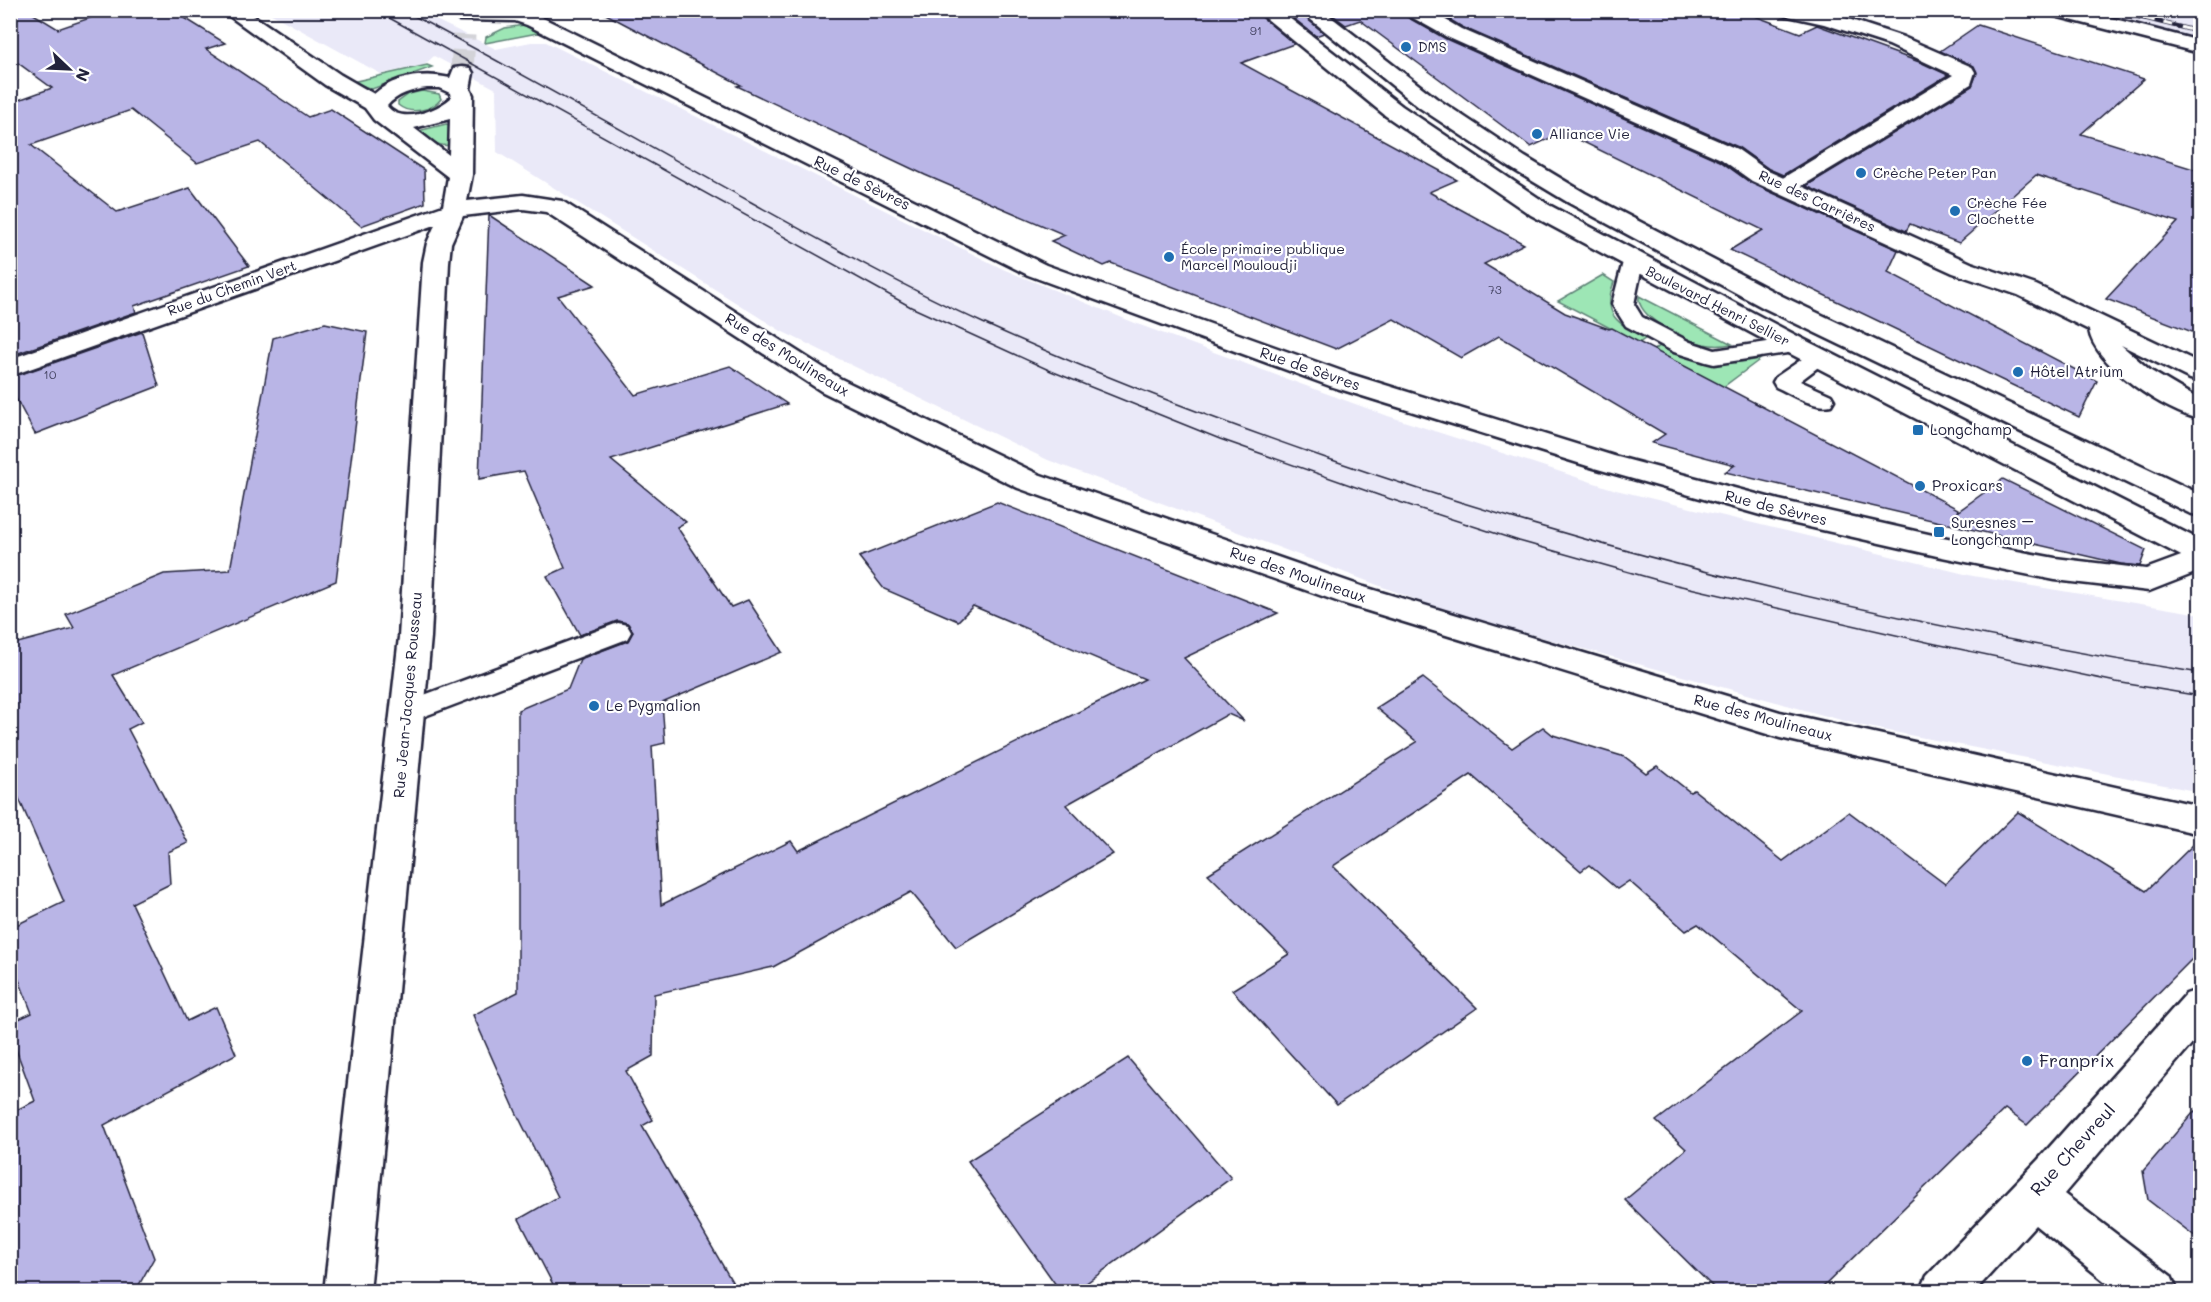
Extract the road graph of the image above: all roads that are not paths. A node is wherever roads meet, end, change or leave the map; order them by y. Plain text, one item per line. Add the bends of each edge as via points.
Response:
1 (231, 10) edge
2 (1266, 10) edge
3 (1308, 10) edge
4 (1413, 10) edge
5 (1786, 10) edge
6 (2054, 10) edge
7 (465, 20) edge
8 (2200, 47) edge
9 (459, 83) junction
10 (381, 112) junction
11 (460, 175) junction
12 (1784, 187) junction
13 (454, 210) junction
14 (1633, 262) junction
15 (2102, 327) junction
16 (1794, 345) junction
17 (1819, 357) junction
18 (10, 368) edge
19 (2200, 373) edge
20 (1822, 400) dead end
21 (2200, 411) edge
22 (2200, 506) edge
23 (2200, 553) edge
24 (2200, 559) edge
25 (618, 632) dead end
26 (407, 712) junction
27 (2200, 820) edge
28 (2200, 1006) edge
29 (2032, 1196) junction
30 (347, 1292) edge
31 (1943, 1292) edge
32 (2156, 1292) edge

1 - 10 street
2 - 14 street, Boulevard Henri Sellier via 1394,111 1540,210
3 - 22 street, Boulevard Henri Sellier via 1428,103 1577,198 1773,302
4 - 12 street, Rue des Carrières via 1454,33 1729,154
5 - 12 street via 1829,19 1896,41 1964,72 1963,79
6 - 8 street
7 - 24 street, Rue de Sèvres via 517,15 534,21 1037,270 1362,387 1778,510 1949,548 2055,569 2149,580
9 - 10 street via 397,88 387,93
9 - 10 street via 447,112 423,120 397,120
9 - 11 street, Rue Jean-Jacques Rousseau
10 - 11 street
11 - 13 street, Rue Jean-Jacques Rousseau
12 - 15 street, Rue des Carrières via 1962,268 2027,290
13 - 18 street, Rue du Chemin Vert
13 - 26 street, Rue Jean-Jacques Rousseau via 439,243 436,262 415,637
13 - 27 street, Rue des Moulineaux via 523,202 553,206 831,385 997,466 1028,481 1353,595 1780,725
14 - 16 street, Boulevard Henri Sellier
14 - 16 lane via 1623,304 1634,321 1682,347 1714,357
15 - 19 street, Rue des Carrières
15 - 21 street via 2103,341 2115,356 2169,396
16 - 17 street, Boulevard Henri Sellier
17 - 20 lane via 1784,382
17 - 23 street, Boulevard Henri Sellier
25 - 26 lane
26 - 30 street, Rue Jean-Jacques Rousseau
28 - 29 street, Rue Chevreul
29 - 31 street, Rue Chevreul
29 - 32 street

